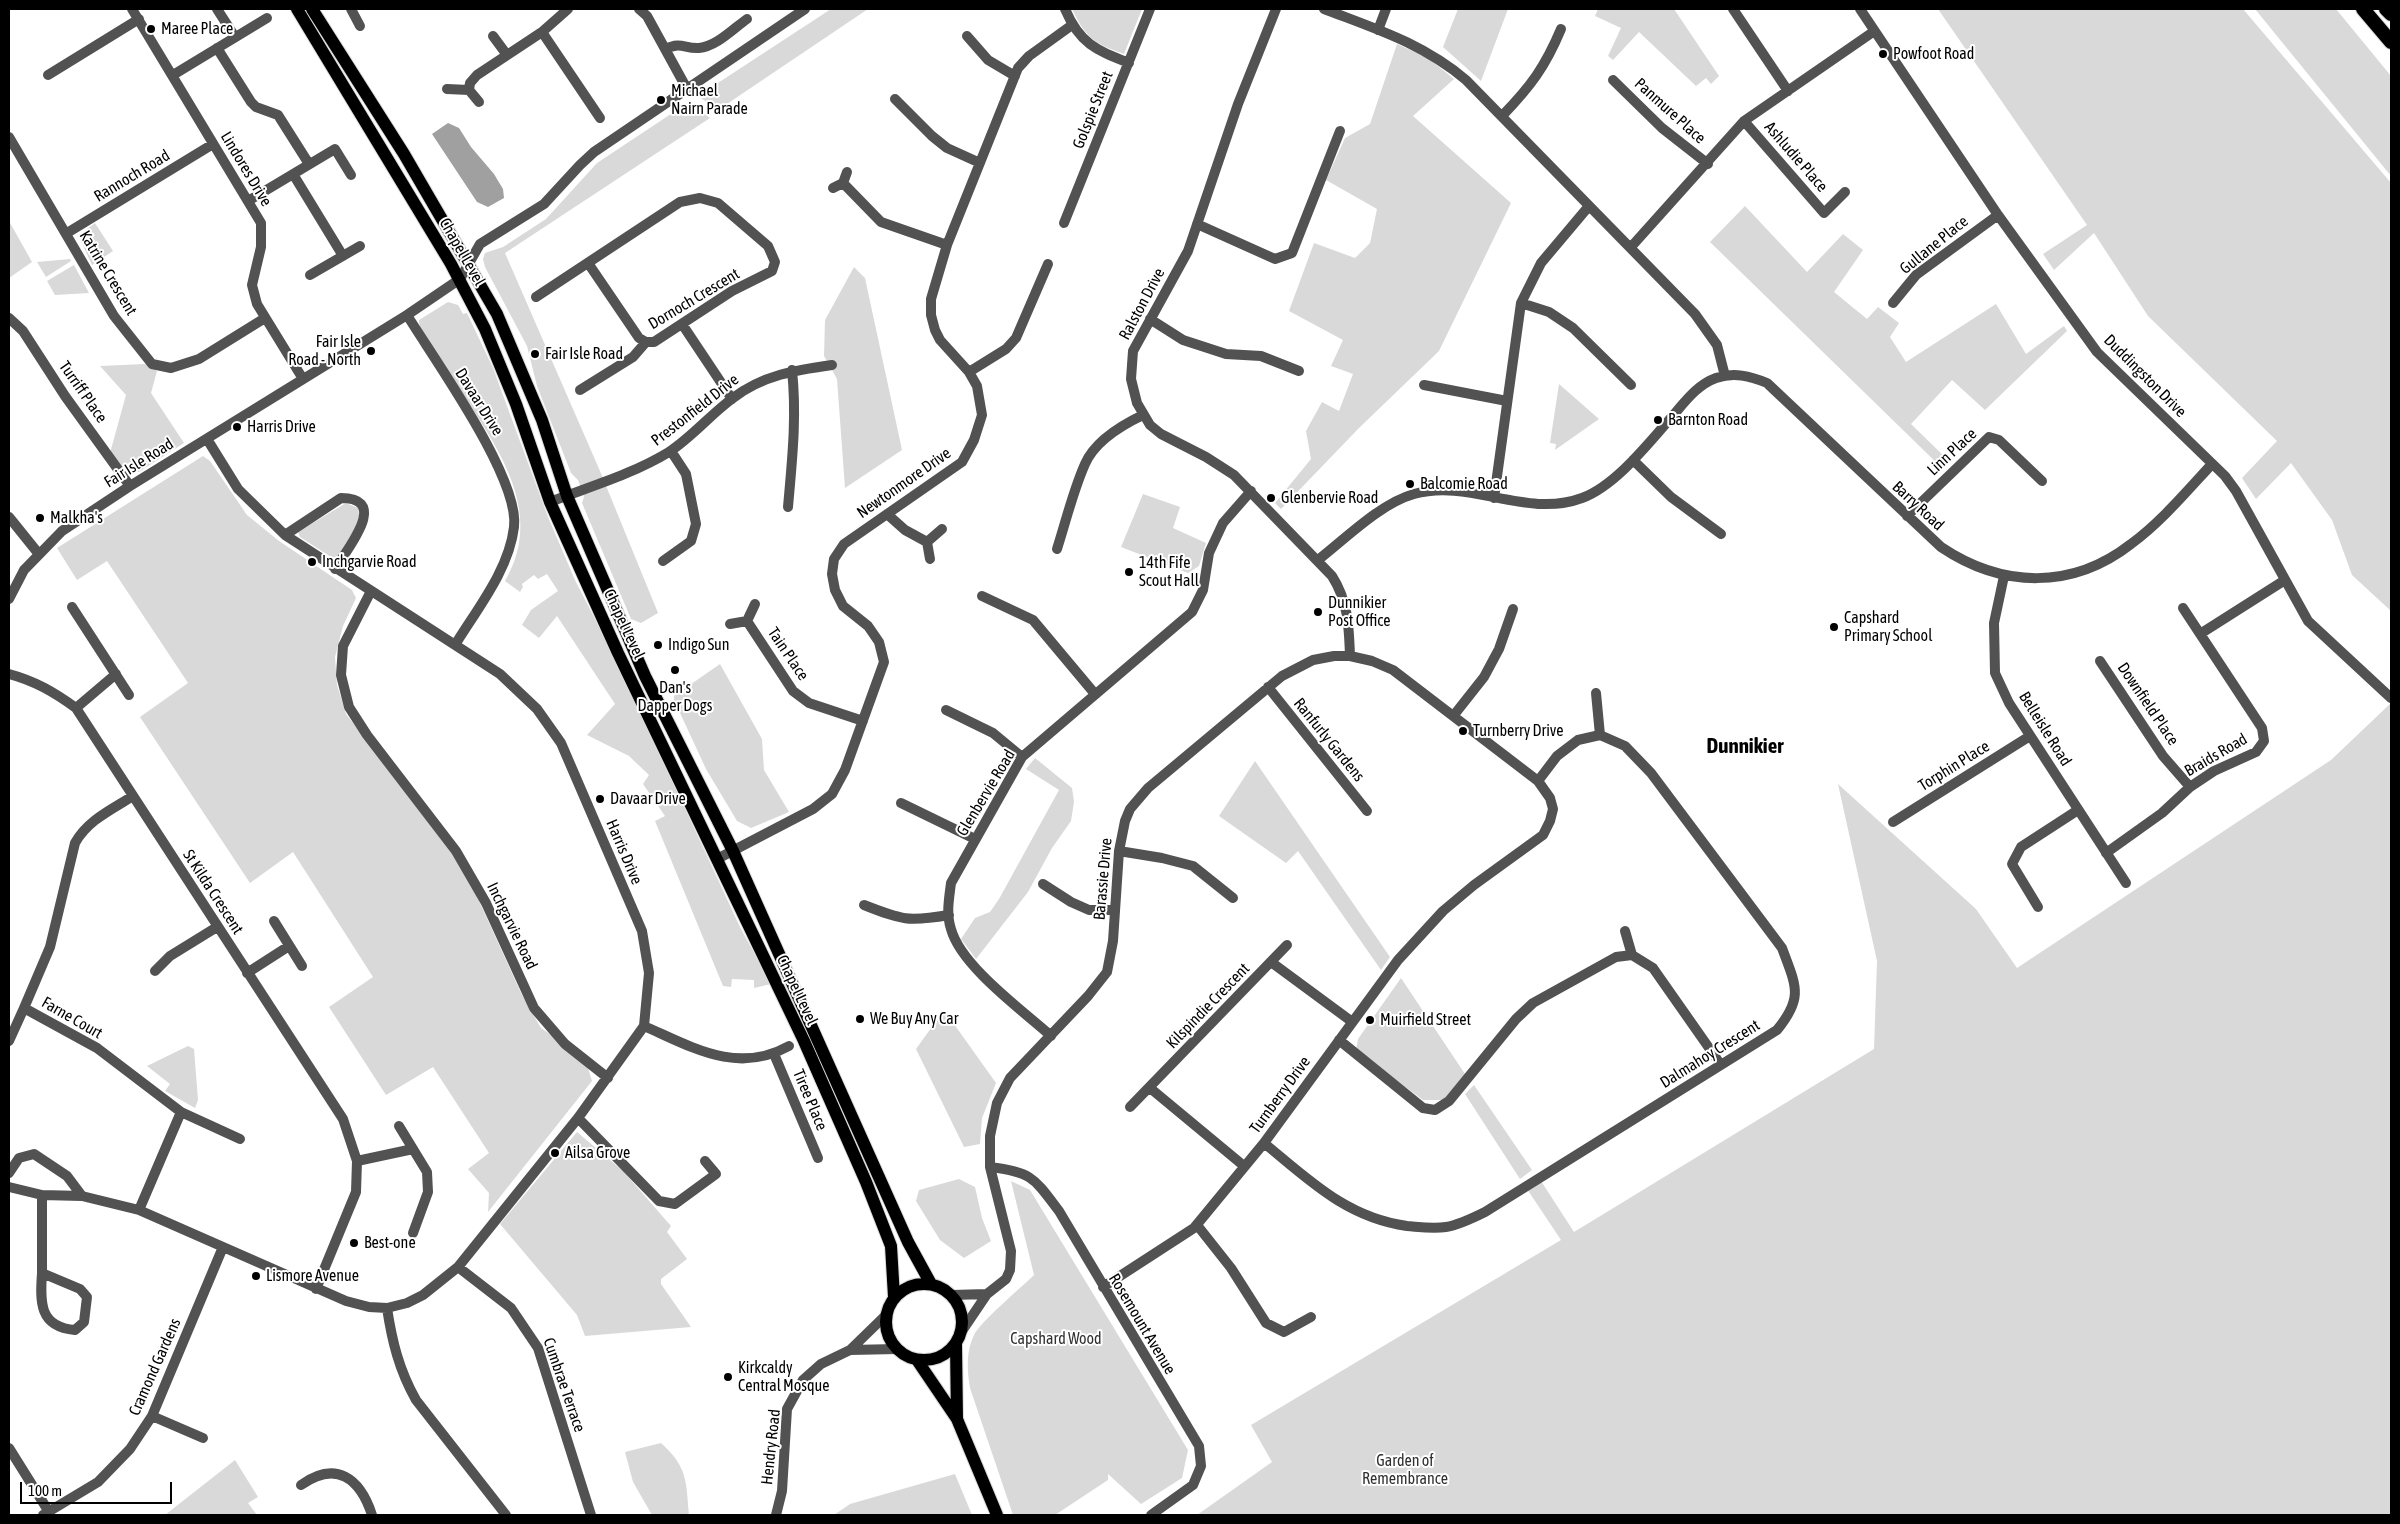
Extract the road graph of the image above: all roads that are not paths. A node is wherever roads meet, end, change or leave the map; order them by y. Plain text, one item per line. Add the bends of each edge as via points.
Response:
1 (132, 9) edge
2 (217, 9) edge
3 (298, 9) edge
4 (312, 9) edge
5 (352, 9) edge
6 (568, 9) edge
7 (639, 9) edge
8 (805, 9) edge
9 (1065, 9) edge
10 (1150, 9) edge
11 (1276, 9) edge
12 (1324, 9) edge
13 (1386, 9) edge
14 (1733, 9) edge
15 (1860, 9) edge
16 (2363, 9) edge
17 (2386, 9) edge
18 (2391, 14) edge
19 (267, 18) dead end
20 (138, 19) junction
21 (747, 19) dead end
22 (1072, 25) junction
23 (360, 26) dead end
24 (1561, 29) dead end
25 (1378, 30) junction
26 (542, 32) junction
27 (1873, 32) junction
28 (493, 36) dead end
29 (967, 36) dead end
30 (235, 38) junction
31 (2391, 42) edge
32 (216, 48) junction
33 (665, 50) junction
34 (507, 56) junction
35 (1129, 63) junction
36 (48, 75) dead end
37 (173, 75) junction
38 (1015, 76) junction
39 (1613, 80) dead end
40 (447, 89) dead end
41 (687, 89) junction
42 (469, 90) junction
43 (1788, 90) junction
44 (895, 99) dead end
45 (479, 102) dead end
46 (1502, 116) junction
47 (600, 118) dead end
48 (1744, 121) junction
49 (1340, 131) dead end
50 (9, 137) edge
51 (213, 144) junction
52 (980, 163) junction
53 (309, 164) junction
54 (1708, 164) junction
55 (847, 172) dead end
56 (293, 174) junction
57 (351, 175) dead end
58 (843, 182) junction
59 (833, 188) dead end
60 (1845, 192) dead end
61 (248, 201) junction
62 (1589, 206) junction
63 (1998, 215) junction
64 (1064, 223) dead end
65 (1197, 224) junction
66 (66, 233) junction
67 (947, 245) junction
68 (360, 246) dead end
69 (1631, 247) junction
70 (343, 256) junction
71 (588, 263) junction
72 (469, 264) junction
73 (1048, 264) dead end
74 (310, 275) dead end
75 (460, 279) junction
76 (536, 297) dead end
77 (1893, 302) dead end
78 (1521, 304) junction
79 (407, 315) junction
80 (9, 318) edge
81 (265, 318) junction
82 (1150, 319) junction
83 (682, 324) junction
84 (646, 342) junction
85 (832, 365) dead end
86 (792, 370) junction
87 (1299, 371) dead end
88 (969, 372) junction
89 (1725, 376) junction
90 (303, 379) junction
91 (1424, 385) dead end
92 (1631, 385) dead end
93 (580, 390) dead end
94 (732, 399) junction
95 (1507, 400) junction
96 (1143, 414) junction
97 (207, 439) junction
98 (671, 451) junction
99 (1633, 460) junction
100 (2212, 464) junction
101 (2042, 481) dead end
102 (130, 486) junction
103 (1251, 491) junction
104 (567, 496) junction
105 (1494, 498) junction
106 (550, 502) junction
107 (788, 507) dead end
108 (887, 514) junction
109 (1907, 516) junction
110 (9, 517) edge
111 (942, 529) dead end
112 (1721, 534) dead end
113 (285, 535) junction
114 (927, 542) junction
115 (1057, 549) dead end
116 (38, 553) junction
117 (930, 559) dead end
118 (1318, 560) junction
119 (663, 562) dead end
120 (334, 569) junction
121 (2004, 576) junction
122 (2285, 580) junction
123 (371, 591) junction
124 (982, 596) dead end
125 (9, 599) edge
126 (755, 604) dead end
127 (72, 607) dead end
128 (2184, 608) dead end
129 (1513, 609) dead end
130 (747, 621) junction
131 (730, 624) dead end
132 (2200, 634) junction
133 (455, 645) junction
134 (1350, 656) junction
135 (2100, 661) dead end
136 (9, 674) edge
137 (116, 674) junction
138 (1268, 687) junction
139 (1596, 693) dead end
140 (1095, 694) junction
141 (130, 695) dead end
142 (2391, 698) edge
143 (76, 708) junction
144 (946, 710) dead end
145 (1454, 715) junction
146 (864, 721) junction
147 (1600, 735) junction
148 (2030, 736) junction
149 (1022, 757) junction
150 (1538, 782) junction
151 (2190, 787) junction
152 (133, 796) junction
153 (901, 803) dead end
154 (2078, 810) junction
155 (1368, 811) dead end
156 (1893, 822) dead end
157 (975, 839) junction
158 (733, 851) junction
159 (1119, 851) junction
160 (2106, 853) junction
161 (717, 859) junction
162 (2126, 883) dead end
163 (1043, 884) dead end
164 (1233, 898) dead end
165 (864, 905) dead end
166 (2038, 907) dead end
167 (1115, 910) junction
168 (949, 915) junction
169 (274, 921) dead end
170 (217, 927) junction
171 (1625, 931) dead end
172 (1287, 945) dead end
173 (289, 946) junction
174 (1632, 954) junction
175 (1271, 962) junction
176 (302, 966) dead end
177 (156, 971) dead end
178 (247, 972) junction
179 (24, 1008) junction
180 (1351, 1022) junction
181 (644, 1026) junction
182 (1051, 1036) junction
183 (1339, 1040) junction
184 (9, 1041) edge
185 (789, 1046) dead end
186 (774, 1054) junction
187 (1721, 1064) junction
188 (608, 1078) junction
189 (1150, 1088) junction
190 (1130, 1107) dead end
191 (181, 1112) junction
192 (578, 1118) junction
193 (399, 1126) dead end
194 (240, 1139) dead end
195 (1264, 1143) junction
196 (413, 1149) junction
197 (818, 1158) dead end
198 (357, 1161) junction
199 (705, 1161) dead end
200 (1244, 1166) junction
201 (990, 1167) junction
202 (9, 1173) edge
203 (9, 1187) edge
204 (42, 1195) junction
205 (82, 1196) junction
206 (139, 1210) junction
207 (1196, 1225) junction
208 (412, 1233) dead end
209 (223, 1247) junction
210 (458, 1267) junction
211 (42, 1273) junction
212 (931, 1284) junction
213 (1103, 1287) junction
214 (316, 1289) junction
215 (988, 1294) junction
216 (952, 1295) junction
217 (894, 1297) junction
218 (387, 1308) junction
219 (886, 1315) junction
220 (1311, 1317) dead end
221 (962, 1331) junction
222 (956, 1344) junction
223 (897, 1349) junction
224 (850, 1350) junction
225 (917, 1360) junction
226 (152, 1416) junction
227 (957, 1419) junction
228 (203, 1438) dead end
229 (9, 1448) edge
230 (301, 1485) dead end
231 (46, 1513) edge
232 (587, 1514) edge
233 (372, 1515) edge
234 (506, 1515) edge
235 (776, 1515) edge
236 (997, 1515) edge
237 (1151, 1515) edge

1 - 20 street, Lindores Drive
2 - 30 street
3 - 75 main road, Chapel Level
4 - 72 main road, Chapel Level
5 - 23 street
6 - 26 street
7 - 33 street via 647,16
8 - 41 street
9 - 22 street
10 - 35 street, Golspie Street
11 - 65 street, Ralston Drive via 1238,104
12 - 25 street
13 - 25 street
14 - 43 street
15 - 27 street, Duddingston Drive
16 - 31 highway
17 - 18 highway
19 - 30 street
20 - 36 street
20 - 37 street, Lindores Drive
21 - 33 street via 703,48 679,44
22 - 35 street via 1096,50
22 - 38 street, Newtonmore Drive via 1029,56
24 - 46 street via 1529,89
25 - 46 street via 1422,48 1443,61
26 - 34 street
26 - 47 street
27 - 43 street
27 - 63 street, Duddingston Drive
28 - 34 street
29 - 38 street via 988,60
30 - 32 street
32 - 37 street
32 - 53 street via 251,102 278,115
33 - 41 street
34 - 42 street via 477,75
35 - 64 street, Golspie Street
37 - 51 street, Lindores Drive
38 - 52 street, Newtonmore Drive
39 - 54 street, Panmure Place via 1662,128
40 - 42 street
41 - 72 street via 594,152 544,204 480,244
42 - 45 street
43 - 48 street
44 - 52 street via 932,136 948,148
46 - 62 street
48 - 54 street
48 - 60 street, Ashludie Place via 1824,213
49 - 65 street via 1292,253 1275,259
50 - 66 street, Katrine Crescent
51 - 61 street, Lindores Drive
51 - 66 street, Rannoch Road
52 - 67 street, Newtonmore Drive
53 - 56 street
53 - 57 street via 335,148
54 - 69 street
55 - 58 street
56 - 61 street
56 - 70 street
58 - 59 street
58 - 67 street via 881,222
61 - 81 street, Lindores Drive via 261,223 262,247 252,285
62 - 69 street
62 - 78 street via 1541,263
63 - 77 street, Gullane Place via 1916,276
63 - 100 street, Duddingston Drive via 2097,352
65 - 82 street, Ralston Drive via 1188,251
66 - 81 street, Katrine Crescent via 114,316 152,364 172,368 199,359
67 - 88 street, Newtonmore Drive via 931,299 931,316 940,340
68 - 70 street
69 - 89 street via 1695,314 1717,345
70 - 74 street
71 - 76 street, Dornoch Crescent
71 - 83 street, Dornoch Crescent via 680,202 700,198 718,203 768,246 775,262 772,271 732,291
71 - 84 street via 639,338
72 - 75 street
72 - 104 main road, Chapel Level via 518,361
73 - 88 street via 1016,338 1006,349
75 - 79 street, Fair Isle Road
75 - 106 main road, Chapel Level via 516,404
78 - 92 street via 1549,312 1573,328
78 - 95 street
79 - 90 street, Fair Isle Road
79 - 133 street, Davaar Drive via 493,454 510,490 515,525 506,562
80 - 102 street, Turriff Place via 24,331
81 - 90 street, Lindores Drive
82 - 87 street via 1183,340 1226,354 1261,356
82 - 96 street, Ralston Drive via 1133,351 1131,368 1134,392
83 - 84 street, Dornoch Crescent via 654,342
83 - 94 street
84 - 93 street, Dornoch Crescent via 633,357
85 - 86 street, Prestonfield Drive
86 - 94 street, Prestonfield Drive via 754,384
86 - 107 street via 796,405
88 - 108 street, Newtonmore Drive via 977,386 982,415 962,462
89 - 99 street, Barry Road via 1703,385 1692,395
89 - 109 street, Barry Road via 1739,375 1767,383
90 - 97 street, Fair Isle Road
91 - 95 street
94 - 98 street, Prestonfield Drive
95 - 105 street
96 - 103 street, Ralston Drive via 1161,434 1222,467
96 - 115 street via 1106,438 1085,463
97 - 102 street, Fair Isle Road
97 - 113 street, Harris Drive via 238,489
98 - 104 street, Prestonfield Drive
98 - 119 street via 686,474 696,524 690,541
99 - 105 street, Barry Road via 1616,477 1582,498 1542,506
99 - 112 street via 1671,497
100 - 121 street, Barry Road via 2147,532 2113,557 2066,576
100 - 122 street, Duddingston Drive via 2236,491
101 - 109 street, Linn Place via 1999,440 1989,437
102 - 116 street, Fair Isle Road via 62,531
103 - 118 street, Ralston Drive
103 - 140 street, Glenbervie Road via 1223,523 1209,553 1203,590 1192,612
104 - 106 street, Prestonfield Drive
104 - 158 main road, Chapel Level via 645,676
105 - 118 street, Barry Road via 1436,491 1413,494 1382,510
106 - 161 main road, Chapel Level
108 - 114 street via 905,530
108 - 146 street, Newtonmore Drive via 844,544 834,559 832,574 843,606 868,626 878,642 884,662
109 - 121 street, Barry Road via 1962,561
110 - 116 street
111 - 114 street
113 - 120 street, Harris Drive
113 - 120 street via 341,498 361,503 365,521
114 - 117 street
116 - 125 street, Fair Isle Road via 24,570
118 - 134 street, Ralston Drive via 1342,591 1349,625
120 - 123 street, Harris Drive
121 - 148 street, Belleisle Road via 1994,623 1995,673
122 - 132 street
122 - 142 street, Duddingston Drive via 2308,621
123 - 133 street, Harris Drive
123 - 188 street, Inchgarvie Road via 343,646 341,675 349,707 456,851 486,903 534,1008 565,1044
124 - 140 street via 1033,620
126 - 130 street, Tain Place
127 - 137 street
128 - 132 street, Braids Road
129 - 145 street via 1499,649 1484,677
130 - 131 street, Tain Place
130 - 146 street, Tain Place via 793,691 809,704
132 - 151 street, Braids Road via 2262,728 2264,742 2256,752 2214,771
133 - 181 street, Harris Drive via 500,674 537,709 560,743 642,931 649,973
134 - 138 street, Barassie Drive via 1313,660
134 - 145 street, Barassie Drive via 1393,670
135 - 151 street, Downfield Place via 2163,756
136 - 143 street, St Kilda Crescent via 54,691
137 - 141 street
137 - 143 street
138 - 155 street, Ranfurly Gardens
138 - 159 street, Barassie Drive via 1139,796 1125,821
139 - 147 street
140 - 149 street, Glenbervie Road
143 - 152 street, St Kilda Crescent
144 - 149 street via 993,733
145 - 150 street, Turnberry Drive
146 - 158 street, Newtonmore Drive via 832,794 794,821
147 - 150 street via 1578,740 1557,756
147 - 187 street, Dalmahoy Crescent via 1624,746 1651,773 1785,955 1793,977 1796,1000 1791,1013 1777,1030
148 - 154 street, Belleisle Road
148 - 156 street, Torphin Place
149 - 157 street, Glenbervie Road
150 - 180 street, Turnberry Drive via 1550,798 1553,809 1543,835 1443,911 1398,960
151 - 160 street, Braids Road via 2162,813
152 - 170 street, St Kilda Crescent
152 - 179 street, Farne Court via 93,821 75,843 50,947
153 - 157 street
154 - 160 street, Belleisle Road
154 - 166 street via 2020,847 2012,864
157 - 168 street, Glenbervie Road via 951,883
158 - 161 street, Newtonmore Drive
158 - 212 main road, Chapel Level via 908,1242
159 - 164 street via 1193,866
159 - 167 street, Barassie Drive
160 - 162 street, Belleisle Road
161 - 217 main road, Chapel Level via 804,1041 866,1182 891,1246
163 - 167 street via 1089,910
165 - 168 street via 895,918 915,921
167 - 182 street, Barassie Drive via 1106,972
168 - 182 street, Glenbervie Road via 950,928 962,953
169 - 173 street
170 - 177 street via 170,956
170 - 178 street, St Kilda Crescent
171 - 174 street
172 - 175 street, Kilspindie Crescent
173 - 176 street
173 - 178 street
174 - 183 street via 1616,958 1533,1003 1516,1019 1460,1090 1435,1110 1423,1108
174 - 187 street via 1653,968
175 - 180 street
175 - 189 street, Kilspindie Crescent
178 - 198 street, St Kilda Crescent via 343,1120
179 - 184 street
179 - 191 street, Farne Court via 97,1048
180 - 183 street, Turnberry Drive
181 - 186 street, Tiree Place via 715,1056 744,1059
181 - 188 street, Harris Drive
182 - 201 street, Barassie Drive via 1010,1078 997,1103 990,1136
183 - 195 street, Turnberry Drive
185 - 186 street, Tiree Place
186 - 197 street, Tiree Place
187 - 195 street, Dalmahoy Crescent via 1485,1212 1446,1227 1398,1224 1357,1213 1328,1196
188 - 192 street, Harris Drive
189 - 190 street, Kilspindie Crescent
189 - 200 street
191 - 194 street, Farne Court
191 - 206 street
192 - 199 street via 659,1201 675,1204 716,1174
192 - 210 street, Harris Drive
193 - 196 street
195 - 200 street, Turnberry Drive
196 - 198 street
196 - 208 street via 427,1172 428,1192
198 - 214 street, St Kilda Crescent via 356,1192
200 - 207 street, Turnberry Drive
201 - 213 street, Rosemount Avenue via 1027,1174 1038,1183 1059,1211
201 - 215 street, Barassie Drive via 1011,1262 1006,1279
202 - 205 street via 19,1158 34,1154 67,1176
203 - 204 street
204 - 205 street
204 - 211 street
205 - 206 street
206 - 209 street
207 - 213 street, Turnberry Drive
207 - 220 street via 1231,1268 1266,1323 1284,1332
209 - 214 street
209 - 226 street, Cramond Gardens
210 - 218 street via 424,1295
210 - 232 street, Cumbrae Terrace via 511,1308 538,1348
211 - 211 street via 80,1289 87,1297 84,1322 75,1330 62,1329 45,1315 41,1300
212 - 216 main road
212 - 217 main road via 911,1285
213 - 237 street, Rosemount Avenue via 1199,1446 1201,1466 1192,1485
214 - 218 street via 369,1308
215 - 216 street
215 - 221 street, Barassie Drive
216 - 221 main road via 960,1306
217 - 219 main road
218 - 234 street via 396,1356 416,1400
219 - 223 main road via 888,1334
219 - 224 street, Hendry Road
221 - 222 main road
222 - 225 main road via 939,1357
222 - 227 main road
223 - 224 street, Hendry Road
223 - 225 main road
224 - 235 street, Hendry Road via 821,1364 803,1380 787,1409 782,1491
225 - 227 main road
226 - 228 street
226 - 231 street, Cramond Gardens via 130,1450 98,1482
227 - 236 main road
229 - 231 street
230 - 233 street via 322,1473 337,1473 359,1490

